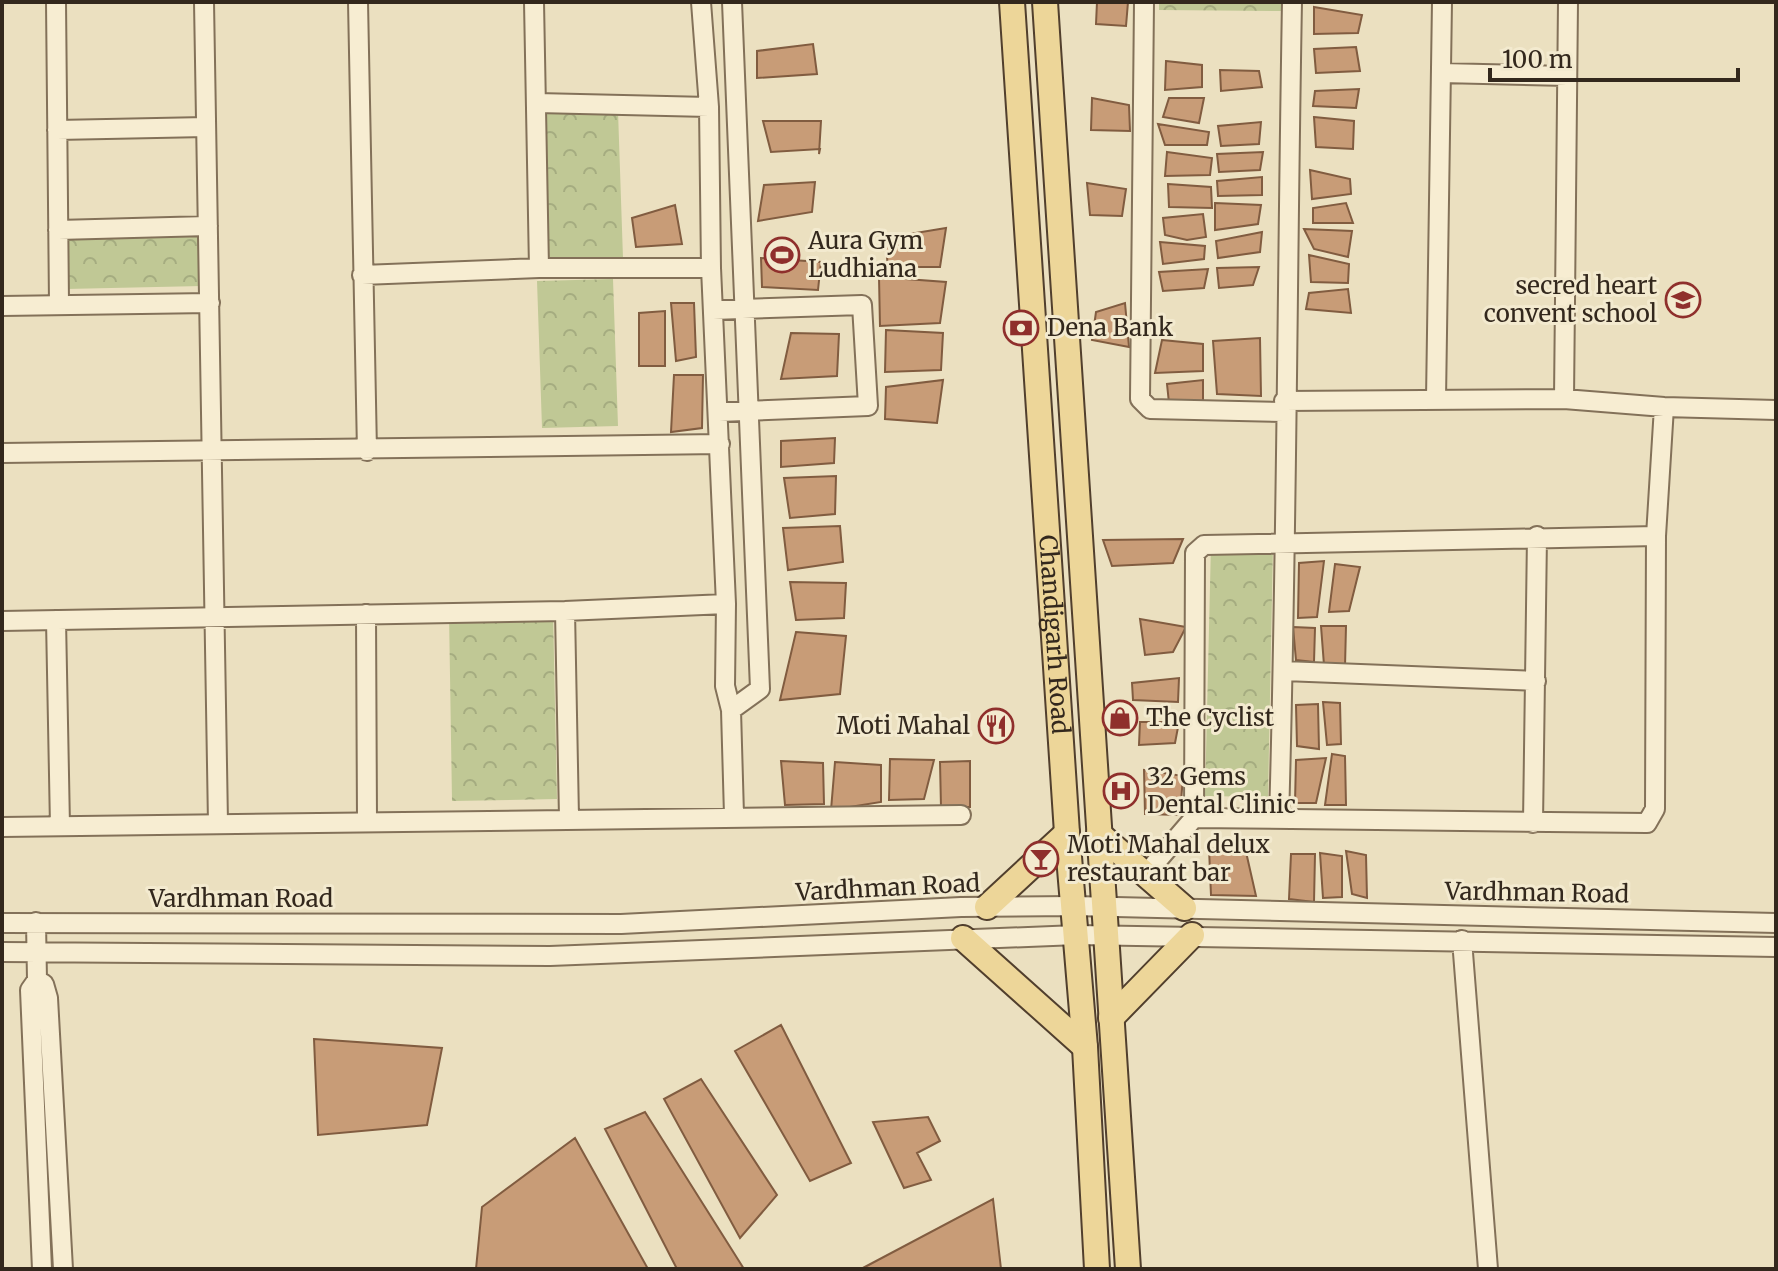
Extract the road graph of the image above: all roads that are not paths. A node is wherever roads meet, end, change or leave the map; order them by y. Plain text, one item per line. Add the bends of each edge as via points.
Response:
1 (56, 2) edge
2 (204, 2) edge
3 (358, 2) edge
4 (534, 2) edge
5 (701, 2) edge
6 (732, 2) edge
7 (1012, 2) edge
8 (1045, 2) edge
9 (1144, 2) edge
10 (1292, 2) edge
11 (1442, 2) edge
12 (1568, 2) edge
13 (1441, 73) junction
14 (1567, 76) junction
15 (537, 103) junction
16 (709, 107) junction
17 (206, 127) junction
18 (57, 130) junction
19 (208, 226) junction
20 (58, 230) junction
21 (539, 268) junction
22 (711, 268) junction
23 (362, 275) junction
24 (59, 303) junction
25 (210, 303) junction
26 (2, 306) edge
27 (745, 309) junction
28 (713, 310) junction
29 (1436, 399) junction
30 (1564, 399) junction
31 (1284, 407) junction
32 (1664, 407) junction
33 (1776, 410) edge
34 (748, 411) junction
35 (719, 412) junction
36 (720, 444) junction
37 (367, 451) junction
38 (212, 452) junction
39 (2, 453) edge
40 (1537, 536) junction
41 (1656, 536) junction
42 (1287, 543) junction
43 (726, 604) junction
44 (565, 611) junction
45 (366, 614) junction
46 (213, 615) junction
47 (56, 620) junction
48 (2, 621) edge
49 (1284, 671) junction
50 (1536, 681) junction
51 (731, 710) junction
52 (734, 815) junction
53 (961, 815) dead end
54 (569, 818) junction
55 (1194, 818) junction
56 (1279, 819) junction
57 (367, 821) junction
58 (218, 823) junction
59 (1533, 823) junction
60 (60, 826) junction
61 (2, 827) edge
62 (1067, 833) junction
63 (1099, 834) junction
64 (1145, 875) junction
65 (1074, 906) junction
66 (987, 907) junction
67 (1103, 907) junction
68 (1184, 908) junction
69 (36, 922) junction
70 (2, 923) edge
71 (1776, 923) edge
72 (1077, 935) junction
73 (1106, 935) junction
74 (1192, 935) junction
75 (963, 938) junction
76 (1462, 940) junction
77 (1776, 947) edge
78 (37, 951) junction
79 (2, 952) edge
80 (37, 980) junction
81 (1111, 1018) junction
82 (1085, 1047) junction
83 (42, 1269) edge
84 (63, 1269) edge
85 (1097, 1269) edge
86 (1128, 1269) edge
87 (1488, 1269) edge

1 - 18 street
2 - 17 street
3 - 23 street
4 - 15 street
5 - 16 street
6 - 27 street
7 - 62 main road, Chandigarh Road
8 - 63 main road, Chandigarh Road
9 - 31 street via 1140,399 1150,409
10 - 31 street
11 - 13 street
12 - 14 street
13 - 14 street
13 - 29 street
14 - 30 street
15 - 16 street
15 - 21 street
16 - 22 street
17 - 18 street
17 - 19 street
18 - 20 street
19 - 20 street
19 - 25 street
20 - 24 street
21 - 22 street
21 - 23 street
22 - 28 street
23 - 37 street
24 - 25 street
24 - 26 street
25 - 38 street
27 - 28 street
27 - 34 street
27 - 34 street via 862,305 868,406
28 - 35 street
29 - 30 street
29 - 31 street
30 - 32 street
31 - 42 street
32 - 33 street
32 - 41 street
34 - 35 street
34 - 51 street via 760,689
35 - 36 street
36 - 37 street
36 - 43 street
37 - 38 street
38 - 39 street
38 - 46 street
40 - 41 street
40 - 42 street
40 - 50 street
41 - 59 street via 1653,817 1640,825
42 - 49 street
42 - 55 street via 1204,545 1195,553
43 - 44 street
43 - 51 street via 725,686
44 - 45 street
44 - 54 street
45 - 46 street
45 - 57 street
46 - 47 street
46 - 58 street
47 - 48 street
47 - 60 street
49 - 50 street
49 - 56 street
50 - 59 street
51 - 52 street
52 - 53 street
52 - 54 street
54 - 57 street
55 - 56 street
55 - 64 street
56 - 59 street
57 - 58 street
58 - 60 street
60 - 61 street
62 - 65 main road, Chandigarh Road
62 - 66 main road
63 - 64 main road
63 - 67 main road, Chandigarh Road
64 - 68 main road
65 - 66 street, Vardhman Road
65 - 67 street, Vardhman Road
65 - 72 main road, Chandigarh Road
66 - 69 street, Vardhman Road via 621,924
67 - 68 street, Vardhman Road
67 - 73 main road, Chandigarh Road
68 - 71 street, Vardhman Road
69 - 70 street, Vardhman Road
69 - 78 street
72 - 73 street, Vardhman Road
72 - 75 street, Vardhman Road
72 - 82 main road, Chandigarh Road
73 - 74 street, Vardhman Road
73 - 81 main road, Chandigarh Road
74 - 76 street, Vardhman Road
74 - 81 main road
75 - 78 street, Vardhman Road via 550,956
75 - 82 main road
76 - 77 street, Vardhman Road
76 - 87 street
78 - 79 street, Vardhman Road
78 - 80 street
80 - 83 street via 30,990
80 - 84 street via 48,998
81 - 86 main road, Chandigarh Road
82 - 85 main road, Chandigarh Road

